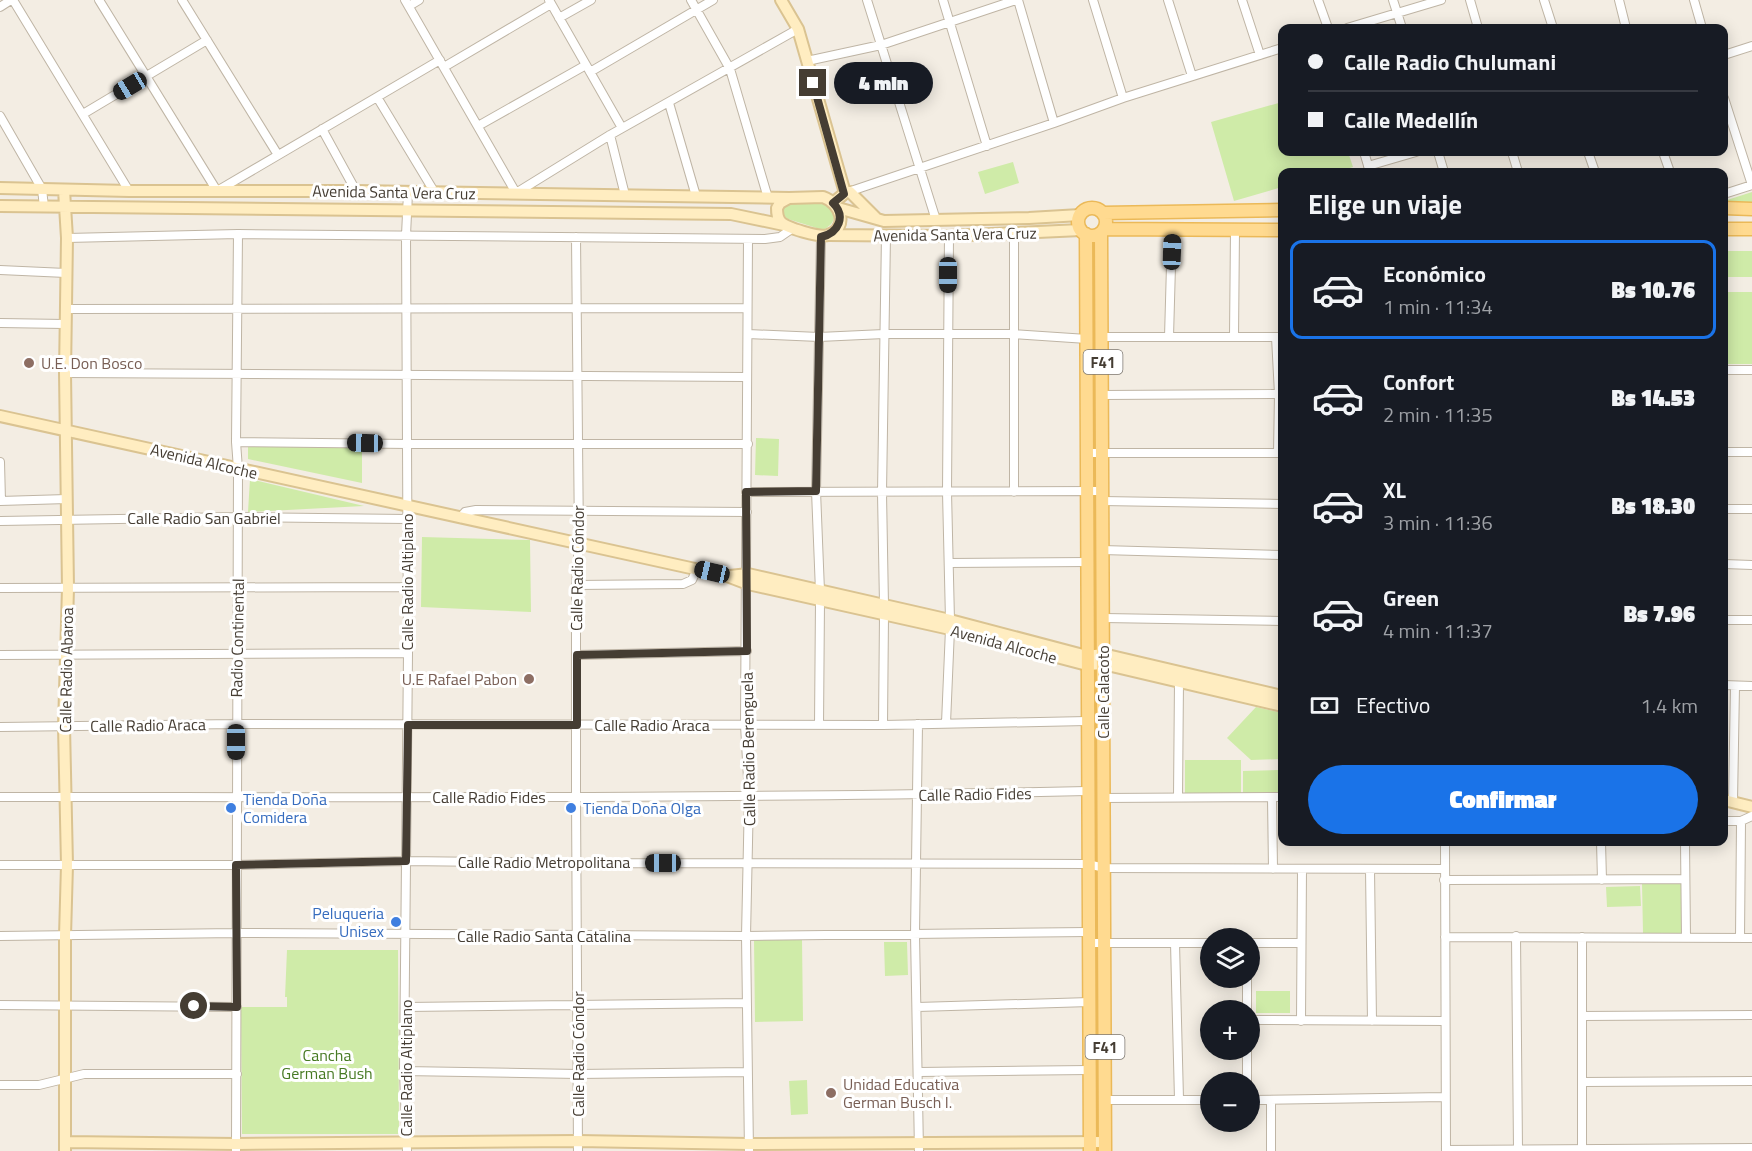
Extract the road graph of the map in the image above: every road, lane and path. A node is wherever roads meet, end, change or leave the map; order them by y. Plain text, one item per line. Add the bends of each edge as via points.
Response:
1 (12, 0) edge
2 (99, 0) edge
3 (182, 0) edge
4 (419, 0) edge
5 (591, 0) edge
6 (691, 0) edge
7 (712, 0) edge
8 (781, 0) edge
9 (867, 0) edge
10 (943, 0) edge
11 (1017, 0) edge
12 (1093, 0) edge
13 (1168, 0) edge
14 (1242, 0) edge
15 (1318, 0) edge
16 (1393, 0) edge
17 (1441, 0) edge
18 (1470, 0) edge
19 (1544, 0) edge
20 (1619, 0) edge
21 (1694, 0) edge
22 (550, 2) edge
23 (407, 3) edge
24 (0, 7) edge
25 (697, 9) junction
26 (1398, 12) junction
27 (560, 18) junction
28 (950, 22) junction
29 (1327, 24) edge
30 (1360, 24) edge
31 (1401, 24) edge
32 (1477, 24) edge
33 (1552, 24) edge
34 (1625, 24) edge
35 (1701, 24) edge
36 (798, 28) junction
37 (207, 40) junction
38 (881, 45) junction
39 (1752, 46) edge
40 (1278, 49) edge
41 (1260, 55) junction
42 (1728, 55) edge
43 (807, 61) junction
44 (442, 63) junction
45 (588, 69) junction
46 (730, 69) junction
47 (1192, 76) junction
48 (146, 77) junction
49 (377, 97) junction
50 (1123, 98) junction
51 (669, 103) junction
52 (1728, 110) edge
53 (83, 114) junction
54 (0, 116) edge
55 (1054, 123) junction
56 (478, 126) junction
57 (622, 128) junction
58 (322, 129) junction
59 (610, 135) junction
60 (987, 146) junction
61 (278, 155) junction
62 (1405, 156) edge
63 (1372, 168) edge
64 (919, 169) junction
65 (1752, 185) edge
66 (0, 188) edge
67 (42, 189) junction
68 (64, 190) junction
69 (129, 191) junction
70 (217, 191) junction
71 (356, 191) junction
72 (408, 193) junction
73 (516, 193) junction
74 (847, 193) junction
75 (1728, 193) edge
76 (435, 194) junction
77 (625, 195) junction
78 (696, 196) junction
79 (768, 198) junction
80 (789, 198) junction
81 (836, 205) junction
82 (0, 206) edge
83 (44, 207) junction
84 (66, 207) junction
85 (1728, 208) edge
86 (406, 209) junction
87 (1752, 209) edge
88 (1278, 210) edge
89 (1103, 213) junction
90 (1080, 215) junction
91 (877, 219) junction
92 (936, 220) junction
93 (789, 227) junction
94 (1728, 229) edge
95 (1752, 229) edge
96 (1172, 230) junction
97 (1235, 230) junction
98 (1278, 230) edge
99 (1103, 231) junction
100 (1084, 232) junction
101 (1014, 233) junction
102 (238, 234) junction
103 (406, 235) junction
104 (825, 236) junction
105 (886, 236) junction
106 (949, 236) junction
107 (576, 237) junction
108 (67, 238) junction
109 (748, 239) junction
110 (0, 270) edge
111 (66, 273) junction
112 (237, 308) junction
113 (407, 308) junction
114 (576, 308) junction
115 (747, 308) junction
116 (66, 309) junction
117 (0, 323) edge
118 (65, 324) junction
119 (748, 334) junction
120 (884, 334) junction
121 (948, 334) junction
122 (1014, 334) junction
123 (819, 337) junction
124 (1169, 337) junction
125 (1234, 337) junction
126 (1278, 337) edge
127 (1103, 338) junction
128 (1087, 339) junction
129 (1728, 370) edge
130 (1752, 370) edge
131 (64, 373) junction
132 (236, 375) junction
133 (406, 376) junction
134 (576, 376) junction
135 (746, 377) junction
136 (1278, 394) edge
137 (1103, 395) junction
138 (0, 416) edge
139 (65, 430) junction
140 (236, 441) junction
141 (408, 444) junction
142 (577, 444) junction
143 (748, 444) junction
144 (1728, 452) edge
145 (1752, 452) edge
146 (1088, 453) junction
147 (1103, 453) junction
148 (1278, 453) edge
149 (0, 462) edge
150 (238, 469) junction
151 (816, 491) junction
152 (1087, 491) junction
153 (746, 492) junction
154 (947, 492) junction
155 (1014, 492) junction
156 (882, 493) junction
157 (1102, 496) junction
158 (67, 499) junction
159 (0, 501) edge
160 (1278, 504) edge
161 (407, 506) junction
162 (1728, 509) edge
163 (1752, 509) edge
164 (578, 510) junction
165 (747, 512) junction
166 (237, 517) junction
167 (460, 518) junction
168 (407, 519) junction
169 (67, 520) junction
170 (0, 521) edge
171 (579, 542) junction
172 (1102, 550) junction
173 (1278, 555) edge
174 (1088, 562) junction
175 (949, 563) junction
176 (1728, 564) edge
177 (1752, 565) edge
178 (697, 569) junction
179 (748, 580) junction
180 (576, 585) junction
181 (238, 586) junction
182 (408, 587) junction
183 (0, 588) edge
184 (68, 588) junction
185 (820, 596) junction
186 (884, 610) junction
187 (1104, 618) junction
188 (1728, 620) edge
189 (1752, 620) edge
190 (1278, 621) edge
191 (950, 625) junction
192 (747, 651) junction
193 (408, 653) junction
194 (0, 655) edge
195 (67, 655) junction
196 (237, 655) junction
197 (577, 655) junction
198 (1103, 659) junction
199 (1087, 660) junction
200 (1179, 681) junction
201 (1728, 685) edge
202 (1735, 686) junction
203 (1752, 686) edge
204 (1278, 695) edge
205 (1278, 705) edge
206 (1087, 721) junction
207 (946, 723) junction
208 (236, 724) junction
209 (918, 724) junction
210 (408, 725) junction
211 (577, 725) junction
212 (746, 725) junction
213 (819, 725) junction
214 (883, 725) junction
215 (63, 726) junction
216 (0, 727) edge
217 (1087, 791) junction
218 (918, 795) junction
219 (749, 796) junction
220 (0, 797) edge
221 (65, 797) junction
222 (236, 797) junction
223 (407, 797) junction
224 (576, 797) junction
225 (1178, 797) junction
226 (1278, 797) edge
227 (1103, 798) junction
228 (1272, 798) junction
229 (1728, 801) edge
230 (1752, 807) edge
231 (1752, 816) edge
232 (1728, 821) edge
233 (1741, 822) junction
234 (1444, 846) edge
235 (1601, 846) edge
236 (1685, 846) edge
237 (406, 861) junction
238 (916, 862) junction
239 (577, 863) junction
240 (749, 863) junction
241 (1087, 864) junction
242 (0, 865) edge
243 (67, 865) junction
244 (236, 865) junction
245 (1105, 868) junction
246 (1273, 869) junction
247 (1302, 869) junction
248 (1370, 869) junction
249 (1444, 869) junction
250 (1685, 879) junction
251 (1444, 880) junction
252 (1602, 880) junction
253 (236, 933) junction
254 (915, 934) junction
255 (405, 935) junction
256 (0, 936) edge
257 (65, 936) junction
258 (576, 936) junction
259 (746, 936) junction
260 (1516, 936) junction
261 (1088, 937) junction
262 (1445, 937) junction
263 (1582, 937) junction
264 (1686, 938) junction
265 (1740, 938) junction
266 (1752, 938) edge
267 (1104, 942) junction
268 (1175, 943) junction
269 (1200, 943) edge
270 (1260, 943) edge
271 (1301, 943) junction
272 (1090, 1002) junction
273 (747, 1003) junction
274 (0, 1005) edge
275 (66, 1005) junction
276 (578, 1006) junction
277 (237, 1007) junction
278 (406, 1007) junction
279 (917, 1007) junction
280 (1752, 1015) edge
281 (1582, 1016) junction
282 (1260, 1020) edge
283 (1301, 1021) junction
284 (1372, 1021) junction
285 (1445, 1021) junction
286 (1090, 1070) junction
287 (405, 1071) junction
288 (747, 1072) junction
289 (919, 1072) junction
290 (237, 1074) junction
291 (578, 1074) junction
292 (65, 1080) junction
293 (1752, 1081) edge
294 (1582, 1082) junction
295 (0, 1086) edge
296 (1445, 1097) junction
297 (1179, 1099) junction
298 (1105, 1100) junction
299 (1200, 1100) edge
300 (1260, 1100) edge
301 (1271, 1100) junction
302 (65, 1146) edge
303 (578, 1146) edge
304 (920, 1146) edge
305 (1090, 1146) edge
306 (236, 1147) edge
307 (406, 1147) edge
308 (1105, 1147) edge
309 (749, 1148) edge
310 (1518, 1149) junction
311 (1752, 1149) edge
312 (1446, 1150) edge
313 (1582, 1150) edge
314 (1659, 1150) edge
315 (1271, 1151) edge

1 - 24 street
1 - 53 street
2 - 48 street
3 - 37 street
4 - 23 street
5 - 27 street
6 - 25 street
7 - 25 street
8 - 36 street
9 - 38 street
10 - 28 street
11 - 28 street
11 - 55 street
12 - 50 street
13 - 47 street
14 - 41 street
15 - 29 street
16 - 26 street
17 - 26 street
18 - 32 street
19 - 33 street
20 - 34 street
21 - 35 street
22 - 27 street
22 - 44 street
23 - 44 street
25 - 45 street
25 - 46 street
26 - 30 street
26 - 31 street
27 - 45 street
28 - 38 street
28 - 60 street
36 - 43 street
36 - 46 street
37 - 48 street
37 - 61 street
38 - 43 street
38 - 64 street
39 - 42 street
40 - 41 street
41 - 47 street
43 - 74 street
44 - 49 street
44 - 56 street
45 - 56 street
45 - 57 street
46 - 51 street
46 - 79 street
47 - 50 street
48 - 53 street
48 - 70 street
49 - 58 street
49 - 76 street
50 - 55 street
51 - 57 street
51 - 78 street
52 - 65 street
53 - 69 street
54 - 67 street
55 - 60 street
56 - 73 street
57 - 59 street
58 - 61 street
58 - 71 street
59 - 73 street
59 - 77 street
60 - 64 street
61 - 70 street
62 - 63 street
64 - 74 street
64 - 92 street
65 - 75 street
66 - 67 street, Avenida Santa Vera Cruz
67 - 68 street, Avenida Santa Vera Cruz
67 - 83 street
68 - 69 street, Avenida Santa Vera Cruz
68 - 84 street, Calle Radio Abaroa
69 - 70 street, Avenida Santa Vera Cruz
70 - 71 street, Avenida Santa Vera Cruz
71 - 72 street, Avenida Santa Vera Cruz
72 - 76 street, Avenida Santa Vera Cruz
72 - 86 street, Calle Radio Altiplano
73 - 76 street, Avenida Santa Vera Cruz
73 - 77 street, Avenida Santa Vera Cruz
74 - 81 street
74 - 91 street
77 - 78 street, Avenida Santa Vera Cruz
78 - 79 street, Avenida Santa Vera Cruz
79 - 80 street, Avenida Santa Vera Cruz
80 - 81 street, Avenida Santa Vera Cruz via 823,197
80 - 93 street via 777,208 778,217
81 - 91 street, Avenida Santa Vera Cruz
81 - 104 street via 840,223
82 - 83 street, Avenida Santa Vera Cruz
83 - 84 street, Avenida Santa Vera Cruz
84 - 86 street, Avenida Santa Vera Cruz
84 - 108 street, Calle Radio Abaroa
85 - 87 main road
86 - 93 street, Avenida Santa Vera Cruz via 731,214
86 - 103 street, Calle Radio Altiplano
88 - 89 main road
89 - 90 main road via 1089,208
89 - 99 main road
90 - 92 street, Avenida Santa Vera Cruz
90 - 100 main road via 1079,225
91 - 92 street, Avenida Santa Vera Cruz
93 - 104 street, Avenida Santa Vera Cruz
93 - 109 street via 780,237
94 - 95 main road
96 - 97 main road
96 - 99 main road
96 - 124 street
97 - 98 main road
97 - 125 street
99 - 100 main road via 1091,236
99 - 127 main road, Calle Calacoto / F41
100 - 101 street, Avenida Santa Vera Cruz
100 - 128 main road, Calle Calacoto / F41
101 - 106 street, Avenida Santa Vera Cruz
101 - 122 street
102 - 103 street
102 - 108 street
102 - 112 street, Radio Continental
103 - 107 street
103 - 113 street, Calle Radio Altiplano
104 - 105 street, Avenida Santa Vera Cruz
104 - 123 street
105 - 106 street, Avenida Santa Vera Cruz
105 - 120 street
106 - 121 street
107 - 109 street
107 - 114 street, Calle Radio Cóndor
108 - 111 street, Calle Radio Abaroa
109 - 115 street, Calle Radio Berenguela
110 - 111 street
111 - 116 street, Calle Radio Abaroa
112 - 113 street
112 - 116 street
112 - 132 street, Radio Continental
113 - 114 street
113 - 133 street, Calle Radio Altiplano
114 - 115 street
114 - 134 street, Calle Radio Cóndor
115 - 119 street, Calle Radio Berenguela
116 - 118 street, Calle Radio Abaroa
117 - 118 street
118 - 131 street, Calle Radio Abaroa
119 - 123 street
119 - 135 street, Calle Radio Berenguela
120 - 121 street
120 - 123 street
120 - 156 street
121 - 122 street
121 - 154 street
122 - 128 street
122 - 155 street
123 - 151 street
124 - 125 street
124 - 127 street
125 - 126 street
127 - 137 main road, Calle Calacoto / F41
128 - 146 main road, Calle Calacoto / F41
129 - 130 street
131 - 132 street
131 - 139 street, Calle Radio Abaroa
132 - 133 street
132 - 140 street, Radio Continental
133 - 134 street
133 - 141 street, Calle Radio Altiplano
134 - 135 street
134 - 142 street, Calle Radio Cóndor
135 - 143 street, Calle Radio Berenguela
136 - 137 street
137 - 147 main road, Calle Calacoto / F41
138 - 139 street, Avenida Alcoche
139 - 150 street, Avenida Alcoche
139 - 158 street, Calle Radio Abaroa
140 - 141 street
140 - 150 street, Radio Continental
141 - 142 street
141 - 161 street, Calle Radio Altiplano
142 - 143 street
142 - 164 street, Calle Radio Cóndor
143 - 153 street, Calle Radio Berenguela
144 - 145 street
146 - 147 street
146 - 152 main road, Calle Calacoto / F41
147 - 148 street
147 - 157 main road, Calle Calacoto / F41
149 - 159 street
150 - 161 street, Avenida Alcoche
150 - 166 street, Radio Continental
151 - 153 street
151 - 156 street
151 - 185 street
152 - 155 street
152 - 157 street
152 - 174 main road, Calle Calacoto / F41
153 - 165 street, Calle Radio Berenguela
154 - 155 street
154 - 156 street
154 - 175 street
156 - 186 street
157 - 160 street
157 - 172 main road, Calle Calacoto / F41
158 - 159 street
158 - 169 street, Calle Radio Abaroa
161 - 167 street
161 - 168 street, Calle Radio Altiplano
162 - 163 street
164 - 165 street
164 - 167 street via 476,510 465,512
164 - 171 street, Calle Radio Cóndor
165 - 179 street, Calle Radio Berenguela
166 - 168 street, Calle Radio San Gabriel
166 - 169 street, Calle Radio San Gabriel
166 - 181 street, Radio Continental
167 - 171 street, Avenida Alcoche
168 - 182 street, Calle Radio Altiplano
169 - 170 street, Calle Radio San Gabriel
169 - 184 street, Calle Radio Abaroa
171 - 178 street, Avenida Alcoche
171 - 180 street, Calle Radio Cóndor
172 - 173 street
172 - 187 main road, Calle Calacoto / F41
174 - 175 street
174 - 199 main road, Calle Calacoto / F41
175 - 191 street
176 - 177 street
178 - 179 street, Avenida Alcoche
178 - 180 street via 692,580 683,584
179 - 185 street, Avenida Alcoche
179 - 192 street, Calle Radio Berenguela
180 - 197 street, Calle Radio Cóndor
181 - 182 street
181 - 184 street
181 - 196 street, Radio Continental
182 - 193 street, Calle Radio Altiplano
183 - 184 street
184 - 195 street, Calle Radio Abaroa
185 - 186 street, Avenida Alcoche
185 - 213 street
186 - 191 street, Avenida Alcoche
186 - 214 street
187 - 190 street
187 - 198 main road, Calle Calacoto / F41
188 - 189 street
191 - 199 street, Avenida Alcoche
191 - 207 street
192 - 197 street
192 - 212 street, Calle Radio Berenguela
193 - 196 street
193 - 210 street, Calle Radio Altiplano
194 - 195 street
195 - 196 street
195 - 215 street, Calle Radio Abaroa
196 - 208 street, Radio Continental
197 - 211 street, Calle Radio Cóndor
198 - 199 street, Avenida Alcoche
198 - 200 street, Avenida Alcoche
198 - 204 street, Avenida Alcoche
198 - 227 main road, Calle Calacoto / F41
199 - 206 main road, Calle Calacoto / F41
200 - 205 street, Avenida Alcoche
200 - 225 street
201 - 202 street
202 - 203 street
202 - 229 street
206 - 207 street, Calle Radio Araca
206 - 217 main road, Calle Calacoto / F41
207 - 209 street, Calle Radio Araca
208 - 210 street, Calle Radio Araca
208 - 215 street, Calle Radio Araca
208 - 222 street, Radio Continental
209 - 214 street, Calle Radio Araca
209 - 218 street
210 - 211 street, Calle Radio Araca
210 - 223 street, Calle Radio Altiplano
211 - 212 street, Calle Radio Araca
211 - 224 street, Calle Radio Cóndor
212 - 213 street, Calle Radio Araca
212 - 219 street, Calle Radio Berenguela
213 - 214 street, Calle Radio Araca
215 - 216 street, Calle Radio Araca
215 - 221 street, Calle Radio Abaroa
217 - 218 street, Calle Radio Fides
217 - 241 main road, Calle Calacoto / F41
218 - 219 street, Calle Radio Fides
218 - 238 street
219 - 224 street, Calle Radio Fides
219 - 240 street, Calle Radio Berenguela
220 - 221 street, Calle Radio Fides
221 - 222 street, Calle Radio Fides
221 - 243 street, Calle Radio Abaroa
222 - 223 street, Calle Radio Fides
222 - 244 street, Radio Continental
223 - 224 street, Calle Radio Fides
223 - 237 street, Calle Radio Altiplano
224 - 239 street, Calle Radio Cóndor
225 - 227 street
225 - 228 street
226 - 228 street
227 - 245 main road, Calle Calacoto / F41
228 - 246 street
229 - 230 street
231 - 233 street
232 - 233 street
233 - 265 street
234 - 249 street
235 - 252 street
236 - 250 street
237 - 239 street, Calle Radio Metropolitana
237 - 244 street, Calle Radio Metropolitana
237 - 255 street, Calle Radio Altiplano
238 - 240 street, Calle Radio Metropolitana
238 - 241 street, Calle Radio Metropolitana
238 - 254 street
239 - 240 street, Calle Radio Metropolitana
239 - 258 street, Calle Radio Cóndor
240 - 259 street, Calle Radio Berenguela
241 - 245 street, Calle Radio Metropolitana
241 - 261 main road, Calle Calacoto / F41
242 - 243 street, Calle Radio Metropolitana
243 - 244 street, Calle Radio Metropolitana
243 - 257 street, Calle Radio Abaroa
244 - 253 street, Radio Continental
245 - 246 street, Calle Radio Metropolitana
245 - 267 main road, Calle Calacoto / F41
246 - 247 street, Calle Radio Metropolitana
247 - 248 street, Calle Radio Metropolitana
247 - 271 street
248 - 249 street, Calle Radio Metropolitana
248 - 284 street
249 - 251 street
250 - 252 street
250 - 264 street
251 - 252 street
251 - 262 street
253 - 255 street, Calle Radio Santa Catalina
253 - 257 street, Calle Radio Santa Catalina
253 - 277 street, Radio Continental
254 - 259 street, Calle Radio Santa Catalina
254 - 261 street, Calle Radio Santa Catalina
254 - 279 street
255 - 258 street, Calle Radio Santa Catalina
255 - 278 street, Calle Radio Altiplano
256 - 257 street, Calle Radio Santa Catalina
257 - 275 street, Calle Radio Abaroa
258 - 259 street, Calle Radio Santa Catalina
258 - 276 street, Calle Radio Cóndor
259 - 273 street, Calle Radio Berenguela
260 - 262 street
260 - 263 street
260 - 310 street
261 - 267 street, Calle Radio Santa Catalina
261 - 272 main road, Calle Calacoto / F41
262 - 285 street
263 - 264 street
263 - 281 street
264 - 265 street
265 - 266 street
267 - 268 street, Calle Radio Santa Catalina
267 - 298 main road, Calle Calacoto / F41
268 - 269 street, Calle Radio Santa Catalina
268 - 297 street
270 - 271 street
271 - 283 street
272 - 279 street
272 - 286 main road, Calle Calacoto / F41
273 - 276 street
273 - 288 street, Calle Radio Berenguela
274 - 275 street
275 - 277 street
275 - 292 street, Calle Radio Abaroa
276 - 278 street
276 - 291 street, Calle Radio Cóndor
277 - 290 street, Radio Continental
278 - 287 street, Calle Radio Altiplano
279 - 289 street
280 - 281 street
281 - 294 street
282 - 283 street
283 - 284 street
284 - 285 street
285 - 296 street
286 - 289 street
286 - 305 main road, Calle Calacoto / F41
287 - 291 street
287 - 307 street, Calle Radio Altiplano
288 - 291 street
288 - 309 street, Calle Radio Berenguela
289 - 304 street
290 - 292 street via 84,1074
290 - 306 street, Radio Continental
291 - 303 street, Calle Radio Cóndor
292 - 295 street
292 - 302 street, Calle Radio Abaroa
293 - 294 street
294 - 313 street
296 - 301 street
296 - 312 street
297 - 298 street
297 - 299 street
298 - 308 main road, Calle Calacoto / F41
300 - 301 street
301 - 315 street
302 - 306 street
303 - 307 street
303 - 309 street
304 - 305 street
304 - 309 street
305 - 308 street
306 - 307 street
310 - 312 street
310 - 313 street
311 - 314 street
313 - 314 street

